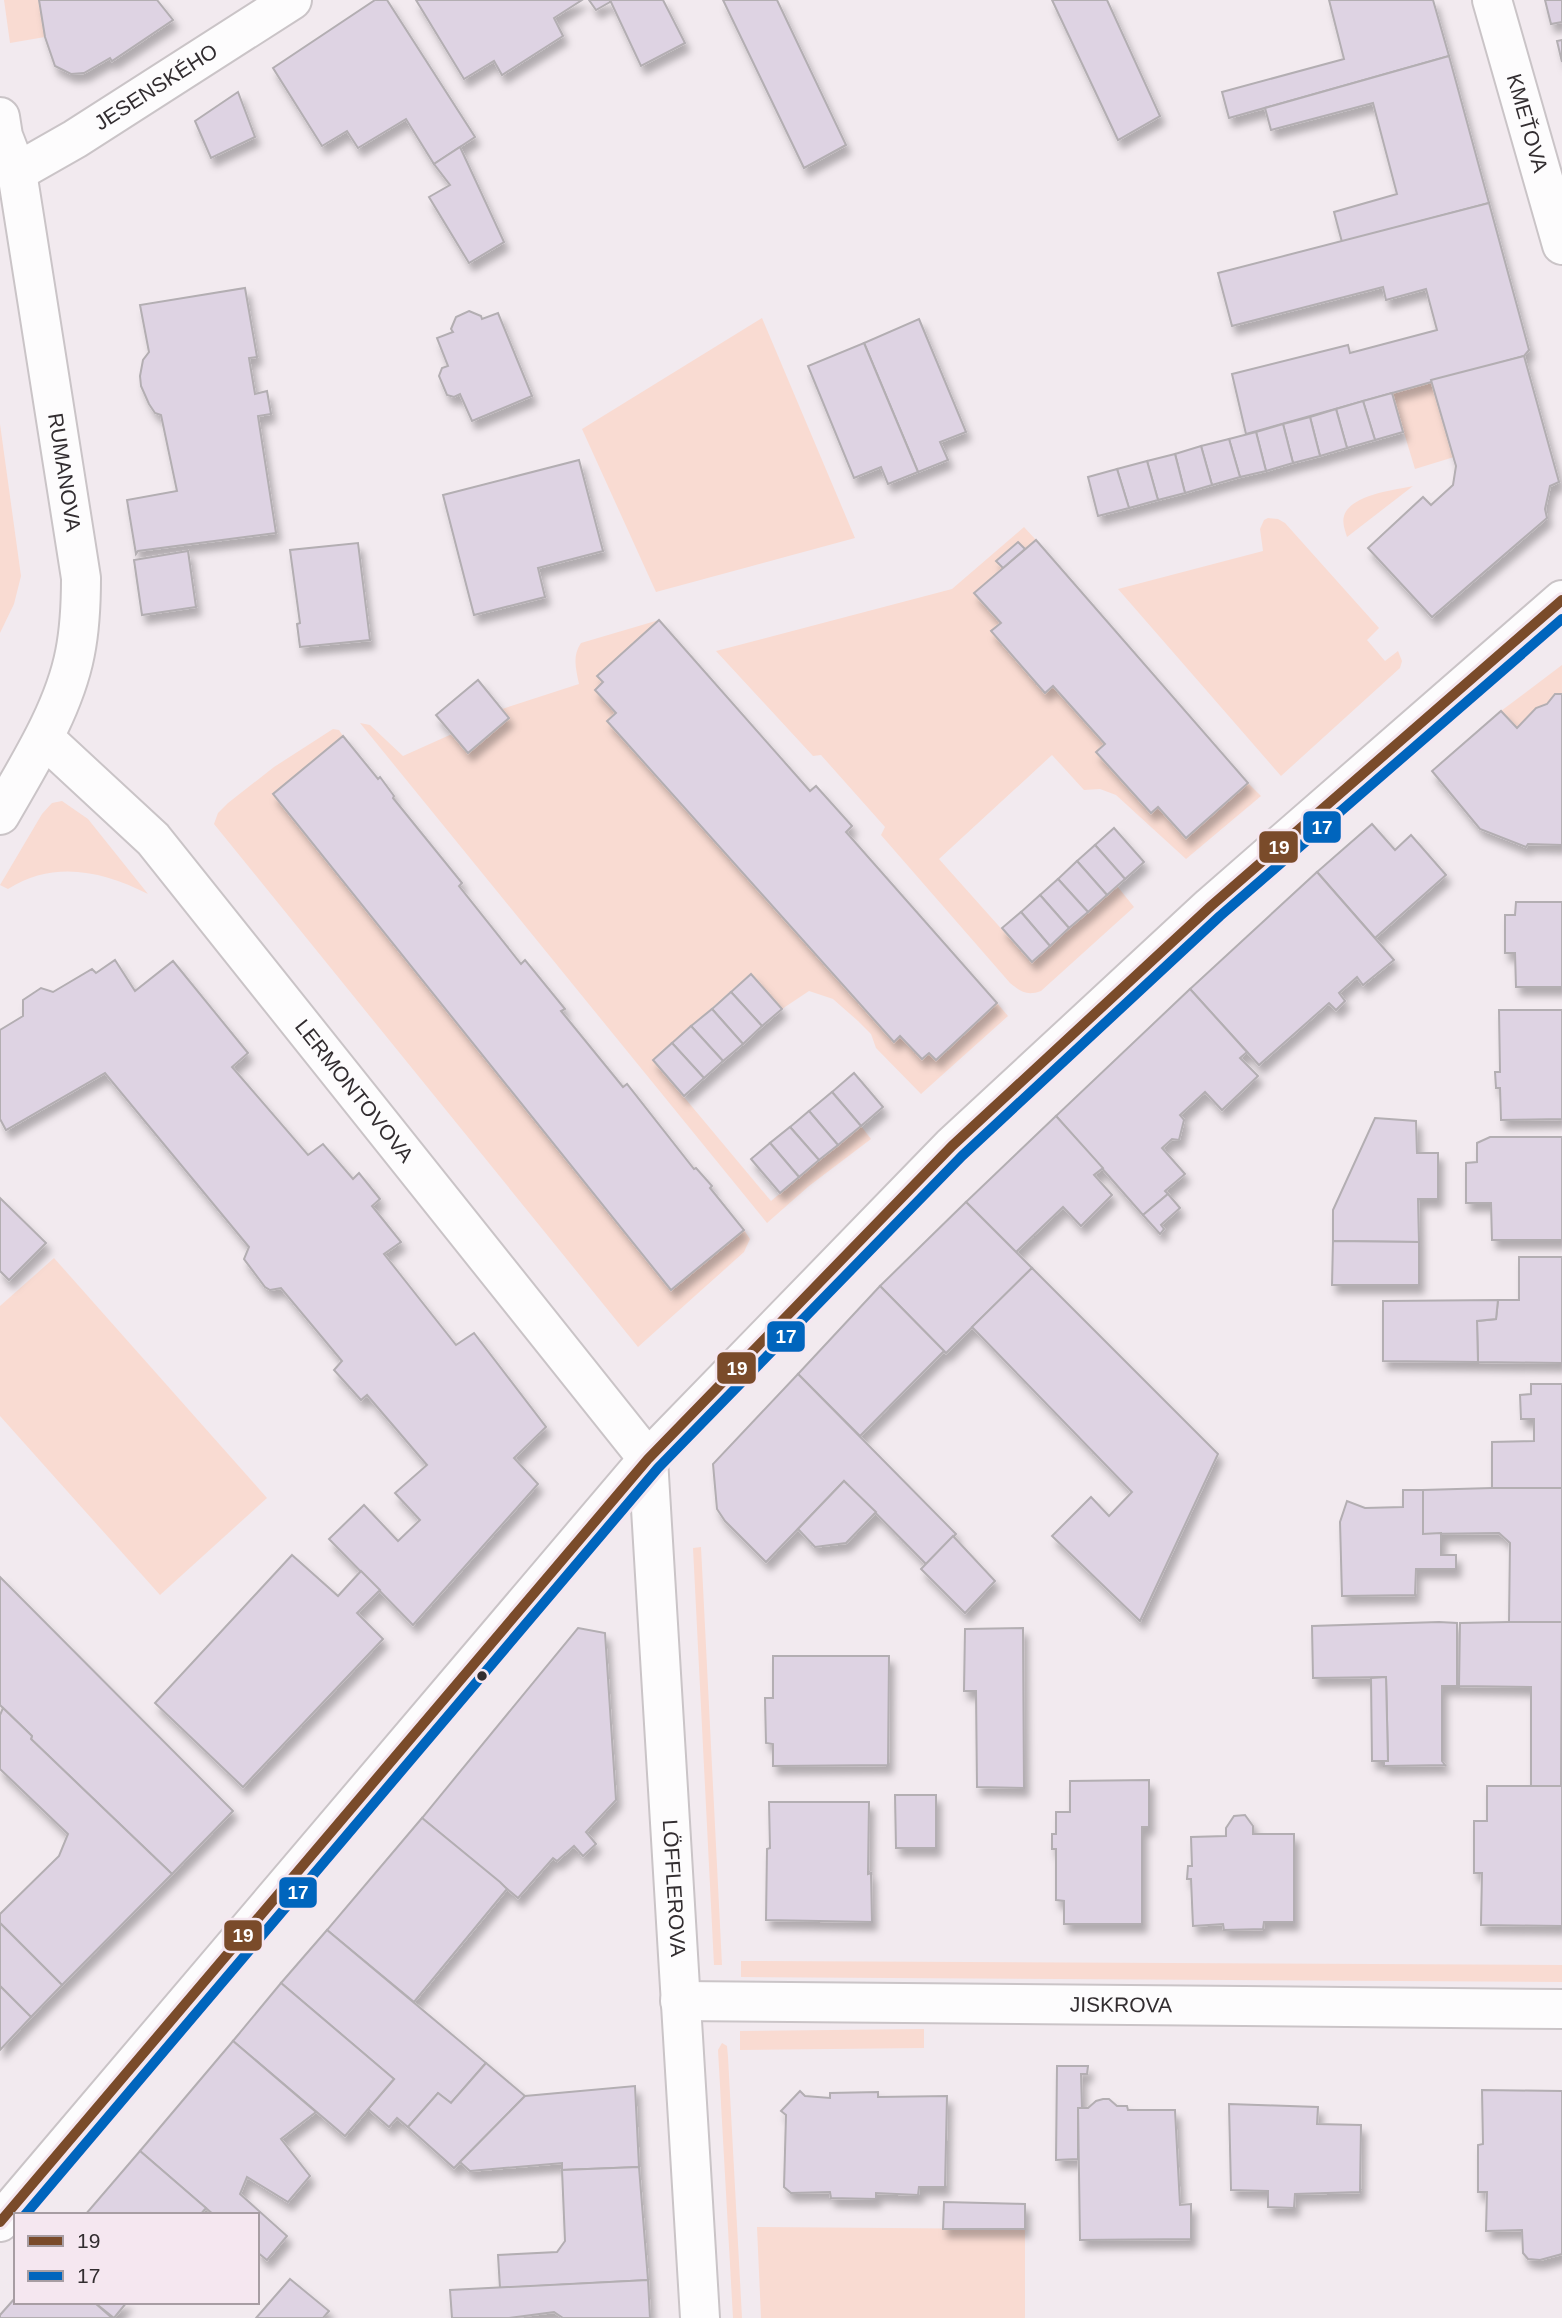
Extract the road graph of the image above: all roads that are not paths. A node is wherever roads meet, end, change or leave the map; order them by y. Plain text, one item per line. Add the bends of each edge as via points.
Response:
1 (292, 0) edge
2 (1492, 0) edge
3 (0, 117) edge
4 (17, 172) junction
5 (1562, 246) edge
6 (1562, 600) edge
7 (44, 738) junction
8 (0, 816) edge
9 (648, 1459) junction
10 (680, 2001) junction
11 (1562, 2009) edge
12 (0, 2222) edge
13 (700, 2318) edge

1 - 4 street, JESENSKÉHO
2 - 5 street, KMEŤOVA
3 - 4 street, RUMANOVA
4 - 7 street, RUMANOVA via 81,578 75,656
6 - 9 street via 1211,906 952,1146
7 - 8 street, RUMANOVA
7 - 9 street, LERMONTOVOVA via 153,839
9 - 10 street, LÖFFLEROVA
9 - 12 street
10 - 11 street, JISKROVA
10 - 13 street, LÖFFLEROVA

